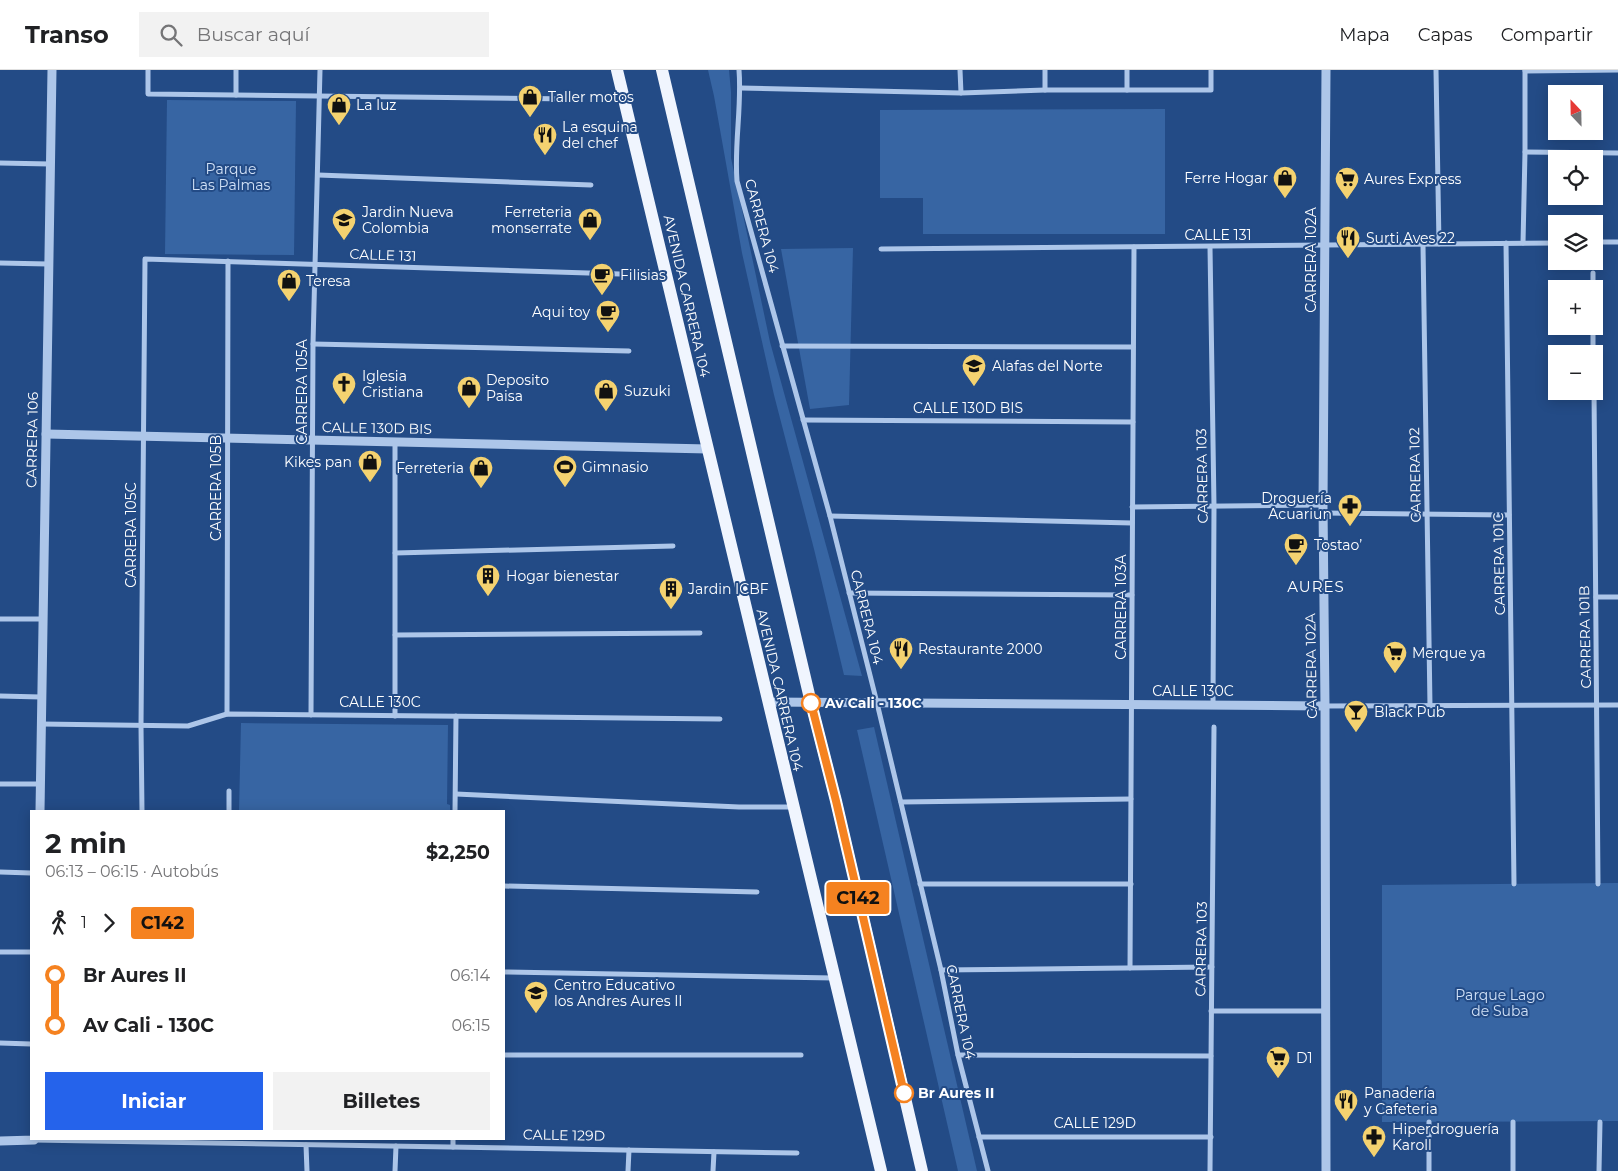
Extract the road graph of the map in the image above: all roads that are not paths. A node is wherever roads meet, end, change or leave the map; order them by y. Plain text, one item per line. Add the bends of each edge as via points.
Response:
1 (52, 70) edge
2 (148, 70) edge
3 (236, 70) edge
4 (320, 70) edge
5 (617, 70) edge
6 (662, 70) edge
7 (739, 70) edge
8 (960, 70) edge
9 (1045, 70) edge
10 (1127, 70) edge
11 (1211, 70) edge
12 (1326, 70) edge
13 (1436, 70) edge
14 (1525, 70) edge
15 (1618, 70) edge
16 (741, 88) junction
17 (1045, 90) junction
18 (1127, 90) junction
19 (961, 93) junction
20 (236, 95) junction
21 (320, 96) junction
22 (575, 99) dead end
23 (1525, 152) junction
24 (1618, 153) edge
25 (0, 163) edge
26 (50, 164) junction
27 (318, 175) junction
28 (591, 185) dead end
29 (1603, 242) edge
30 (1618, 242) edge
31 (1506, 243) junction
32 (1523, 243) junction
33 (1548, 243) edge
34 (1439, 244) junction
35 (1423, 245) junction
36 (1325, 246) junction
37 (1134, 247) junction
38 (1210, 247) junction
39 (881, 249) dead end
40 (145, 259) joint
41 (228, 261) junction
42 (0, 262) edge
43 (48, 264) junction
44 (316, 264) junction
45 (1593, 273) dead end
46 (620, 274) dead end
47 (1593, 280) edge
48 (314, 344) junction
49 (782, 346) junction
50 (1133, 347) junction
51 (629, 351) dead end
52 (1594, 400) edge
53 (803, 420) junction
54 (1133, 422) junction
55 (46, 434) junction
56 (144, 436) junction
57 (228, 438) junction
58 (313, 440) junction
59 (395, 442) junction
60 (708, 449) junction
61 (1214, 506) junction
62 (1132, 507) junction
63 (1323, 509) junction
64 (1427, 514) junction
65 (1510, 515) junction
66 (830, 516) junction
67 (1132, 524) junction
68 (673, 546) dead end
69 (395, 553) junction
70 (849, 593) junction
71 (1132, 595) junction
72 (1596, 597) junction
73 (1618, 597) edge
74 (0, 618) edge
75 (42, 619) junction
76 (700, 633) dead end
77 (395, 635) junction
78 (0, 696) edge
79 (41, 697) junction
80 (768, 702) junction
81 (811, 703) junction
82 (877, 703) junction
83 (1131, 705) junction
84 (1213, 705) junction
85 (1512, 705) junction
86 (1597, 705) junction
87 (1618, 705) edge
88 (1325, 706) junction
89 (1430, 706) junction
90 (227, 714) junction
91 (311, 715) junction
92 (395, 716) junction
93 (456, 716) junction
94 (720, 718) dead end
95 (41, 724) junction
96 (141, 726) junction
97 (1214, 727) dead end
98 (0, 784) edge
99 (40, 784) junction
100 (229, 791) dead end
101 (456, 794) junction
102 (1131, 799) junction
103 (901, 802) junction
104 (793, 807) junction
105 (40, 810) edge
106 (142, 810) edge
107 (229, 810) edge
108 (456, 810) edge
109 (0, 872) edge
110 (30, 873) edge
111 (920, 884) junction
112 (1130, 884) junction
113 (1514, 884) dead end
114 (1598, 884) dead end
115 (505, 886) edge
116 (757, 892) dead end
117 (0, 952) edge
118 (30, 952) edge
119 (1212, 967) junction
120 (1130, 968) junction
121 (940, 970) junction
122 (505, 972) edge
123 (834, 978) junction
124 (1211, 1011) junction
125 (1326, 1011) junction
126 (0, 1043) edge
127 (30, 1044) edge
128 (505, 1055) edge
129 (801, 1055) dead end
130 (958, 1055) junction
131 (1211, 1056) junction
132 (1428, 1122) dead end
133 (1514, 1122) dead end
134 (1600, 1122) dead end
135 (979, 1137) junction
136 (1210, 1137) junction
137 (34, 1140) edge
138 (142, 1140) edge
139 (453, 1140) edge
140 (0, 1141) edge
141 (227, 1141) edge
142 (306, 1145) junction
143 (396, 1146) junction
144 (453, 1147) junction
145 (629, 1150) junction
146 (714, 1152) junction
147 (797, 1153) dead end
148 (307, 1171) edge
149 (396, 1171) edge
150 (628, 1171) edge
151 (713, 1171) edge
152 (881, 1171) edge
153 (922, 1171) edge
154 (988, 1171) edge
155 (1210, 1171) edge
156 (1326, 1171) edge
157 (1429, 1171) edge
158 (1513, 1171) edge
159 (1599, 1171) edge

1 - 26 street, CARRERA 106
2 - 20 street via 148,94
3 - 20 street
4 - 21 street, CARRERA 105A
5 - 60 main road, AVENIDA CARRERA 104
6 - 81 main road, AVENIDA CARRERA 104
7 - 16 street, CARRERA 104
8 - 19 street
9 - 17 street
10 - 18 street
11 - 18 street via 1211,90
12 - 36 street, CARRERA 102A
13 - 34 street
14 - 15 street
14 - 23 street
16 - 19 street
16 - 49 street, CARRERA 104 via 737,182
17 - 18 street
17 - 19 street
20 - 21 street
21 - 22 street
21 - 27 street, CARRERA 105A
23 - 24 street
23 - 32 street
25 - 26 street
26 - 43 street, CARRERA 106
27 - 28 street
27 - 44 street, CARRERA 105A
29 - 30 street
31 - 32 street, CALLE 131
31 - 34 street, CALLE 131
31 - 65 street, CARRERA 101C
32 - 33 street, CALLE 131
34 - 35 street, CALLE 131
35 - 36 street, CALLE 131
35 - 64 street, CARRERA 102
36 - 38 street, CALLE 131
36 - 63 street, CARRERA 102A
37 - 38 street, CALLE 131
37 - 39 street, CALLE 131
37 - 50 street, CARRERA 103A
38 - 61 street, CARRERA 103
40 - 41 street, CALLE 131
40 - 56 street, CARRERA 105C
41 - 44 street, CALLE 131
41 - 57 street, CARRERA 105B
42 - 43 street
43 - 55 street, CARRERA 106
44 - 46 street, CALLE 131
44 - 48 street, CARRERA 105A
45 - 47 street
48 - 51 street
48 - 58 street, CARRERA 105A
49 - 50 street
49 - 53 street, CARRERA 104
50 - 54 street, CARRERA 103A
52 - 72 street, CARRERA 101B
53 - 54 street, CALLE 130D BIS
53 - 66 street, CARRERA 104
54 - 62 street, CARRERA 103A
55 - 56 street, CALLE 130D BIS
55 - 75 street, CARRERA 106
56 - 57 street, CALLE 130D BIS
56 - 96 street, CARRERA 105C
57 - 58 street, CALLE 130D BIS
57 - 90 street, CARRERA 105B
58 - 59 street, CALLE 130D BIS
58 - 91 street, CARRERA 105A
59 - 60 street, CALLE 130D BIS
59 - 69 street
60 - 80 main road, AVENIDA CARRERA 104
61 - 62 street
61 - 63 street
61 - 84 street, CARRERA 103
62 - 67 street, CARRERA 103A
63 - 64 street
63 - 88 street, CARRERA 102A
64 - 65 street
64 - 89 street, CARRERA 102
65 - 85 street, CARRERA 101C
66 - 67 street
66 - 70 street, CARRERA 104
67 - 71 street, CARRERA 103A
68 - 69 street
69 - 77 street
70 - 71 street
70 - 82 street, CARRERA 104
71 - 83 street, CARRERA 103A
72 - 73 street
72 - 86 street, CARRERA 101B
74 - 75 street
75 - 79 street, CARRERA 106
76 - 77 street
77 - 92 street
78 - 79 street
79 - 95 street, CARRERA 106
80 - 81 street, CALLE 130C
80 - 104 main road, AVENIDA CARRERA 104
81 - 82 street, CALLE 130C
81 - 153 main road, AVENIDA CARRERA 104
82 - 83 street, CALLE 130C
82 - 103 street, CARRERA 104
83 - 84 street, CALLE 130C
83 - 102 street, CARRERA 103A
84 - 88 street, CALLE 130C
85 - 86 street, CALLE 130C
85 - 89 street, CALLE 130C
85 - 113 street, CARRERA 101C
86 - 87 street, CALLE 130C
86 - 114 street, CARRERA 101B
88 - 89 street, CALLE 130C
88 - 125 street, CARRERA 102A
90 - 91 street, CALLE 130C
90 - 96 street, CALLE 130C via 188,726
91 - 92 street, CALLE 130C
92 - 93 street, CALLE 130C
93 - 94 street, CALLE 130C
93 - 101 street
95 - 96 street, CALLE 130C
95 - 99 street, CARRERA 106
96 - 106 street, CARRERA 105C
97 - 119 street, CARRERA 103
98 - 99 street
99 - 105 street, CARRERA 106
100 - 107 street
101 - 104 street
101 - 108 street
102 - 103 street
102 - 112 street, CARRERA 103A
103 - 111 street, CARRERA 104
104 - 123 main road, AVENIDA CARRERA 104
109 - 110 street
111 - 112 street
111 - 121 street, CARRERA 104
112 - 120 street, CARRERA 103A
115 - 116 street
117 - 118 street
119 - 120 street
119 - 124 street, CARRERA 103
120 - 121 street
121 - 130 street, CARRERA 104
122 - 123 street
123 - 152 main road, AVENIDA CARRERA 104
124 - 125 street
124 - 131 street, CARRERA 103
125 - 156 street, CARRERA 102A
126 - 127 street
128 - 129 street
130 - 131 street
130 - 135 street, CARRERA 104
131 - 136 street, CARRERA 103
132 - 157 street
133 - 158 street
134 - 159 street
135 - 136 street, CALLE 129D
135 - 154 street, CARRERA 104
136 - 155 street, CARRERA 103
137 - 138 street, CALLE 129D
137 - 140 street, CALLE 129D
138 - 141 street, CALLE 129D
139 - 144 street
141 - 142 street, CALLE 129D
142 - 143 street, CALLE 129D
142 - 148 street
143 - 144 street, CALLE 129D
143 - 149 street
144 - 145 street, CALLE 129D
145 - 146 street, CALLE 129D
145 - 150 street
146 - 147 street, CALLE 129D
146 - 151 street

